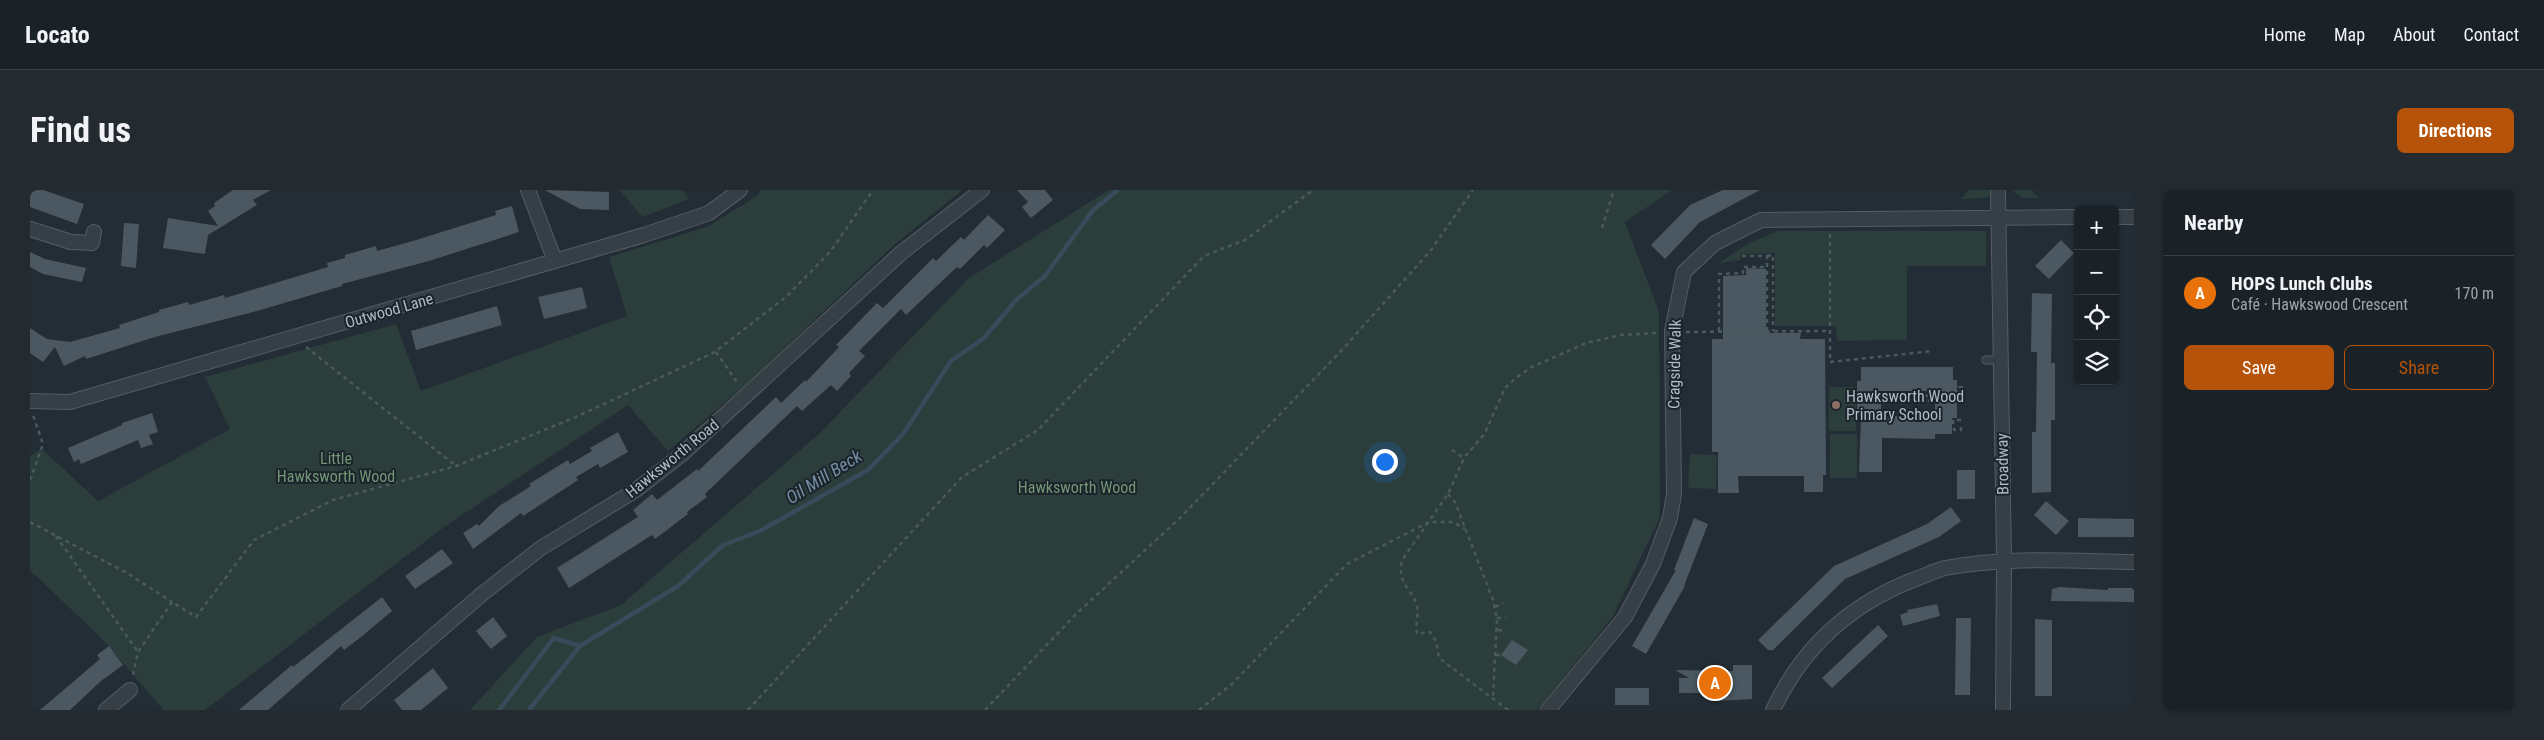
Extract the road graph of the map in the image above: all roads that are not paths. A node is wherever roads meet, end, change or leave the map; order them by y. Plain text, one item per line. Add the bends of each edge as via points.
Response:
1 (528, 190) edge
2 (740, 190) edge
3 (982, 190) edge
4 (1998, 190) edge
5 (2134, 216) edge
6 (2074, 217) edge
7 (2119, 217) edge
8 (2000, 218) junction
9 (30, 229) edge
10 (94, 242) dead end
11 (555, 261) junction
12 (1986, 360) dead end
13 (2001, 360) junction
14 (31, 406) edge
15 (2004, 560) junction
16 (2134, 562) edge
17 (130, 690) road end
18 (106, 710) edge
19 (348, 710) edge
20 (1548, 710) edge
21 (1773, 710) edge
22 (2003, 710) edge

1 - 11 street
2 - 11 street, Outwood Lane via 710,213
3 - 19 street, Hawksworth Road via 901,253 680,455 636,490 541,548
4 - 8 street, Broadway
5 - 7 street
6 - 8 street, Cragside Walk
8 - 13 street, Broadway
8 - 20 street, Cragside Walk via 1761,220 1715,243 1684,272 1674,494 1670,518 1653,564 1625,617
9 - 10 street via 70,242
11 - 14 street, Outwood Lane via 70,402
12 - 13 lane
13 - 15 street, Broadway
15 - 16 street
15 - 21 street via 1944,569 1886,591 1828,630 1786,681
15 - 22 street, Broadway
17 - 18 street

